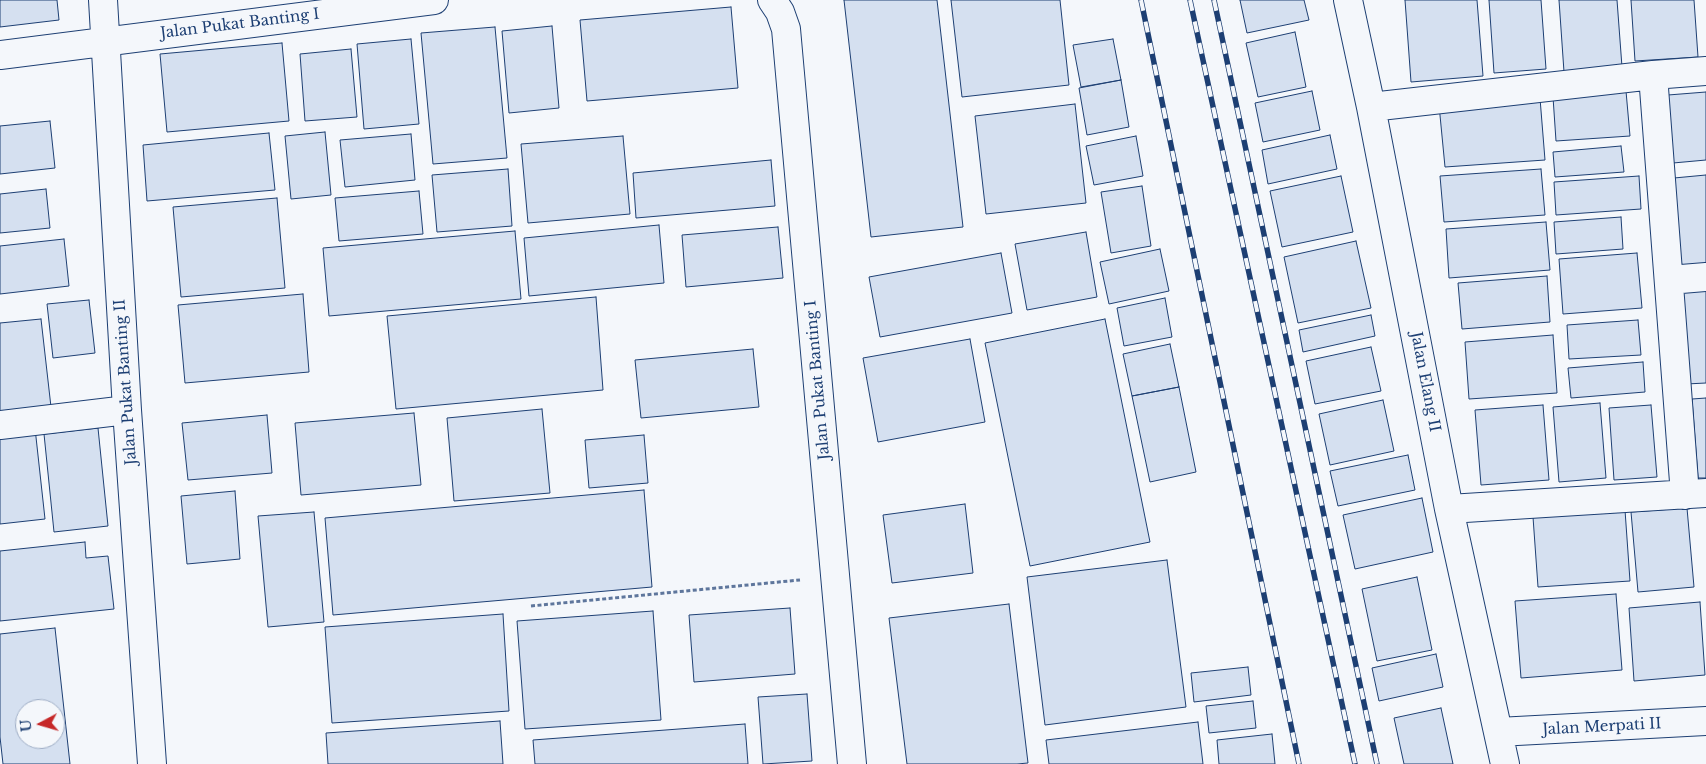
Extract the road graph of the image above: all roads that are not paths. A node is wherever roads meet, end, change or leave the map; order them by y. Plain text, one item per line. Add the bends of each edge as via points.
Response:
1 (103, 0) edge
2 (434, 0) edge
3 (772, 0) edge
4 (1348, 0) edge
5 (105, 41) junction
6 (0, 55) edge
7 (1706, 71) edge
8 (1653, 75) junction
9 (1370, 106) junction
10 (1706, 278) edge
11 (1669, 280) junction
12 (128, 410) junction
13 (0, 425) edge
14 (1696, 494) edge
15 (1449, 508) junction
16 (1706, 721) edge
17 (1498, 732) junction
18 (152, 764) edge
19 (852, 764) edge
20 (1505, 764) edge

1 - 5 street, Jalan Pukat Banting II
2 - 5 street, Jalan Pukat Banting I
3 - 19 street, Jalan Pukat Banting I via 786,29
4 - 9 street, Jalan Elang II
5 - 6 street, Jalan Pukat Banting I
5 - 12 street, Jalan Pukat Banting II
7 - 8 street
8 - 9 street
8 - 11 street
9 - 15 street, Jalan Elang II
10 - 11 street
11 - 14 street
12 - 13 street
12 - 18 street, Jalan Pukat Banting II
14 - 15 street
15 - 17 street, Jalan Elang II
16 - 17 street, Jalan Merpati II
17 - 20 street, Jalan Elang II

